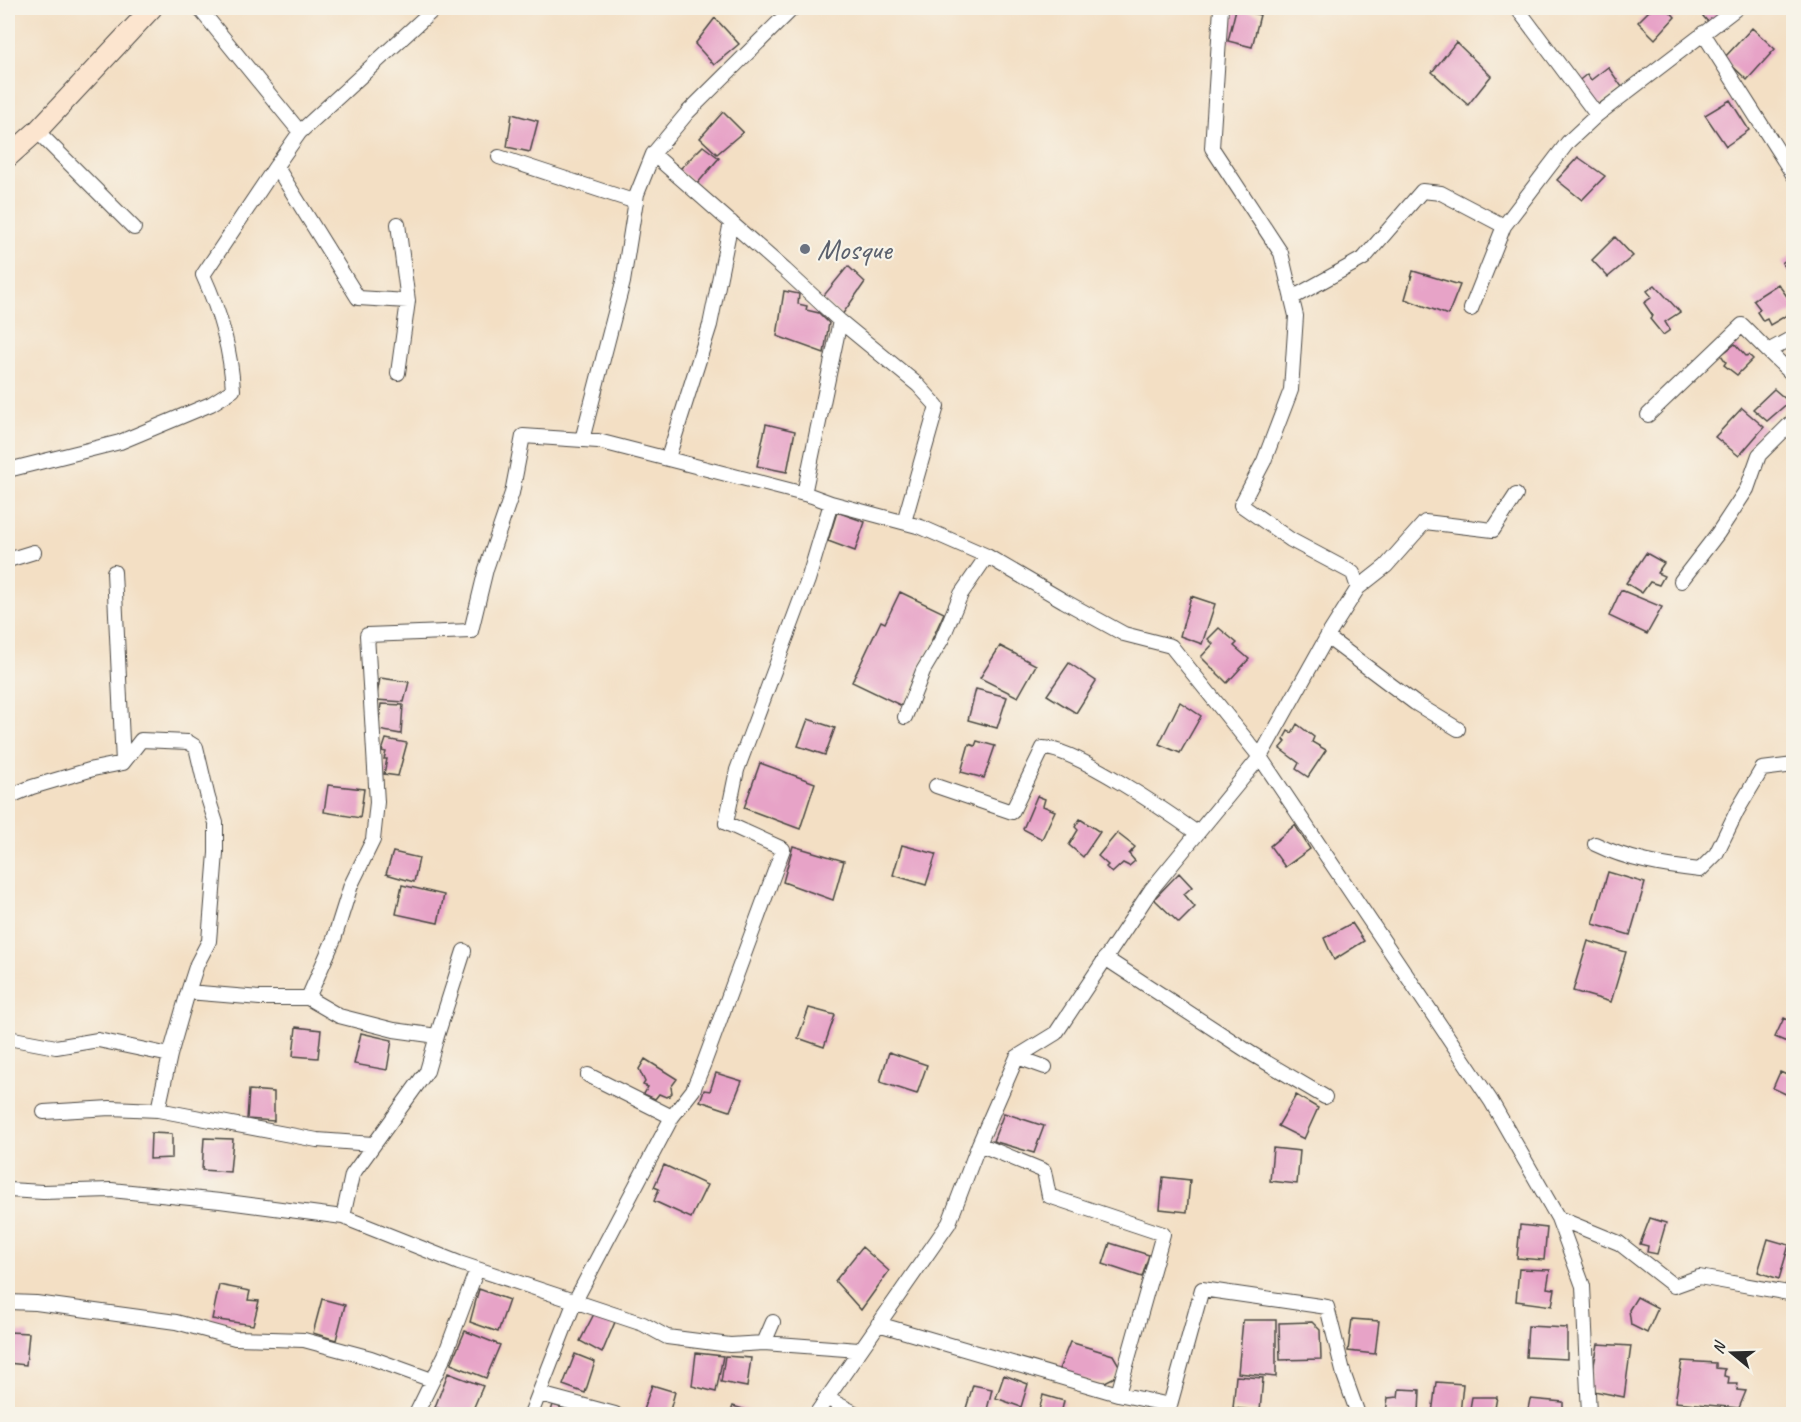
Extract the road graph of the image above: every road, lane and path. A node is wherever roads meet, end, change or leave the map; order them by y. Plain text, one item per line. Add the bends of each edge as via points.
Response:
1 (152, 8) edge
2 (199, 8) edge
3 (435, 8) edge
4 (793, 8) edge
5 (1221, 8) edge
6 (1517, 8) edge
7 (1737, 8) edge
8 (1703, 33) junction
9 (1597, 115) junction
10 (37, 131) junction
11 (300, 132) junction
12 (653, 154) junction
13 (8, 157) edge
14 (499, 157) dead end
15 (276, 166) junction
16 (1794, 176) edge
17 (636, 202) junction
18 (731, 222) junction
19 (398, 224) dead end
20 (1504, 226) junction
21 (134, 228) dead end
22 (1292, 298) junction
23 (408, 301) junction
24 (1471, 309) dead end
25 (840, 321) junction
26 (1794, 337) edge
27 (1768, 351) junction
28 (398, 373) dead end
29 (1794, 375) edge
30 (1648, 415) dead end
31 (1794, 420) edge
32 (582, 440) junction
33 (668, 458) junction
34 (8, 470) edge
35 (804, 494) junction
36 (1516, 495) dead end
37 (831, 503) junction
38 (904, 522) junction
39 (34, 552) dead end
40 (987, 556) junction
41 (8, 560) edge
42 (114, 572) dead end
43 (1681, 581) dead end
44 (1358, 588) junction
45 (1327, 637) junction
46 (905, 717) dead end
47 (1458, 729) dead end
48 (1260, 757) junction
49 (123, 763) junction
50 (1794, 765) edge
51 (936, 786) dead end
52 (8, 796) edge
53 (1197, 833) junction
54 (1595, 844) dead end
55 (464, 951) dead end
56 (1106, 958) junction
57 (188, 992) junction
58 (308, 998) junction
59 (437, 1036) junction
60 (8, 1038) edge
61 (170, 1055) junction
62 (1017, 1057) junction
63 (1045, 1067) dead end
64 (588, 1075) dead end
65 (1325, 1097) dead end
66 (158, 1110) junction
67 (44, 1112) dead end
68 (672, 1117) junction
69 (373, 1144) junction
70 (979, 1144) junction
71 (8, 1190) edge
72 (344, 1217) junction
73 (1558, 1218) junction
74 (477, 1269) junction
75 (1794, 1294) edge
76 (575, 1301) junction
77 (8, 1302) edge
78 (772, 1323) dead end
79 (878, 1324) junction
80 (764, 1343) junction
81 (859, 1350) junction
82 (432, 1380) junction
83 (540, 1394) junction
84 (1118, 1394) junction
85 (826, 1398) junction
86 (8, 1412) edge
87 (12, 1414) edge
88 (416, 1414) edge
89 (531, 1414) edge
90 (615, 1414) edge
91 (816, 1414) edge
92 (857, 1414) edge
93 (1358, 1414) edge
94 (1589, 1414) edge

1 - 10 main road
2 - 11 street
3 - 11 street
4 - 12 street via 688,112
5 - 22 street via 1212,148 1281,253
6 - 9 street
7 - 8 street
8 - 9 street
8 - 16 street
9 - 20 street via 1568,142
10 - 13 main road
10 - 21 street
11 - 15 street
12 - 17 street
12 - 18 street
14 - 17 street
15 - 23 street via 358,298
15 - 34 street via 203,275 217,305 233,390 211,404 120,442
17 - 32 street via 623,282
18 - 25 street
18 - 33 street via 710,325
19 - 23 street
20 - 22 street via 1441,193 1422,191 1364,258
20 - 24 street
22 - 44 street via 1296,316 1291,390 1264,461 1241,505 1291,540 1353,573
23 - 28 street
25 - 35 street
25 - 38 street via 918,385 937,406
26 - 27 street
27 - 29 street
27 - 30 street via 1742,325
31 - 43 street via 1759,455 1747,489
32 - 33 street
32 - 58 street via 523,436 512,493 486,569 471,631 367,635 377,802 373,840 351,885 334,939
33 - 35 street
35 - 37 street
36 - 44 street via 1493,530 1425,522 1386,566
37 - 38 street
37 - 68 street via 808,580 737,770 726,823 783,849 693,1090
38 - 40 street
39 - 41 street
40 - 46 street via 961,594
40 - 48 street via 1124,634 1171,646
42 - 49 street
44 - 45 street
45 - 47 street via 1415,703
45 - 48 street
48 - 53 street
48 - 73 street via 1491,1101
49 - 52 street via 93,768
49 - 57 street via 141,740 188,742 198,753 216,823 216,853 209,940
50 - 54 street via 1762,769 1716,854 1700,870 1622,856
51 - 53 street via 1012,812 1043,748 1050,748 1076,758
53 - 56 street via 1151,890
55 - 59 street
56 - 62 street via 1056,1033
56 - 65 street
57 - 58 street
57 - 61 street
58 - 59 street via 339,1016
59 - 69 street via 427,1071
60 - 61 street via 56,1047 98,1040
61 - 66 street
62 - 63 street
62 - 70 street
64 - 68 street
66 - 67 street via 110,1107
66 - 69 street via 317,1140
68 - 76 street
69 - 72 street via 352,1175
70 - 79 street via 949,1223
70 - 84 street via 1044,1171 1049,1196 1163,1234
71 - 72 street via 111,1191
72 - 74 street
73 - 75 street via 1619,1243 1674,1286 1699,1277
73 - 94 street via 1583,1286
74 - 76 street
74 - 82 street
76 - 80 street via 643,1323 667,1337 730,1345
76 - 83 street
77 - 82 street via 176,1322 235,1338 304,1340
78 - 80 street
79 - 81 street
79 - 84 street
80 - 81 street
81 - 85 street
82 - 88 street
83 - 89 street
83 - 90 street
84 - 93 street via 1170,1405 1202,1289 1327,1307
85 - 91 street
85 - 92 street
86 - 87 street

